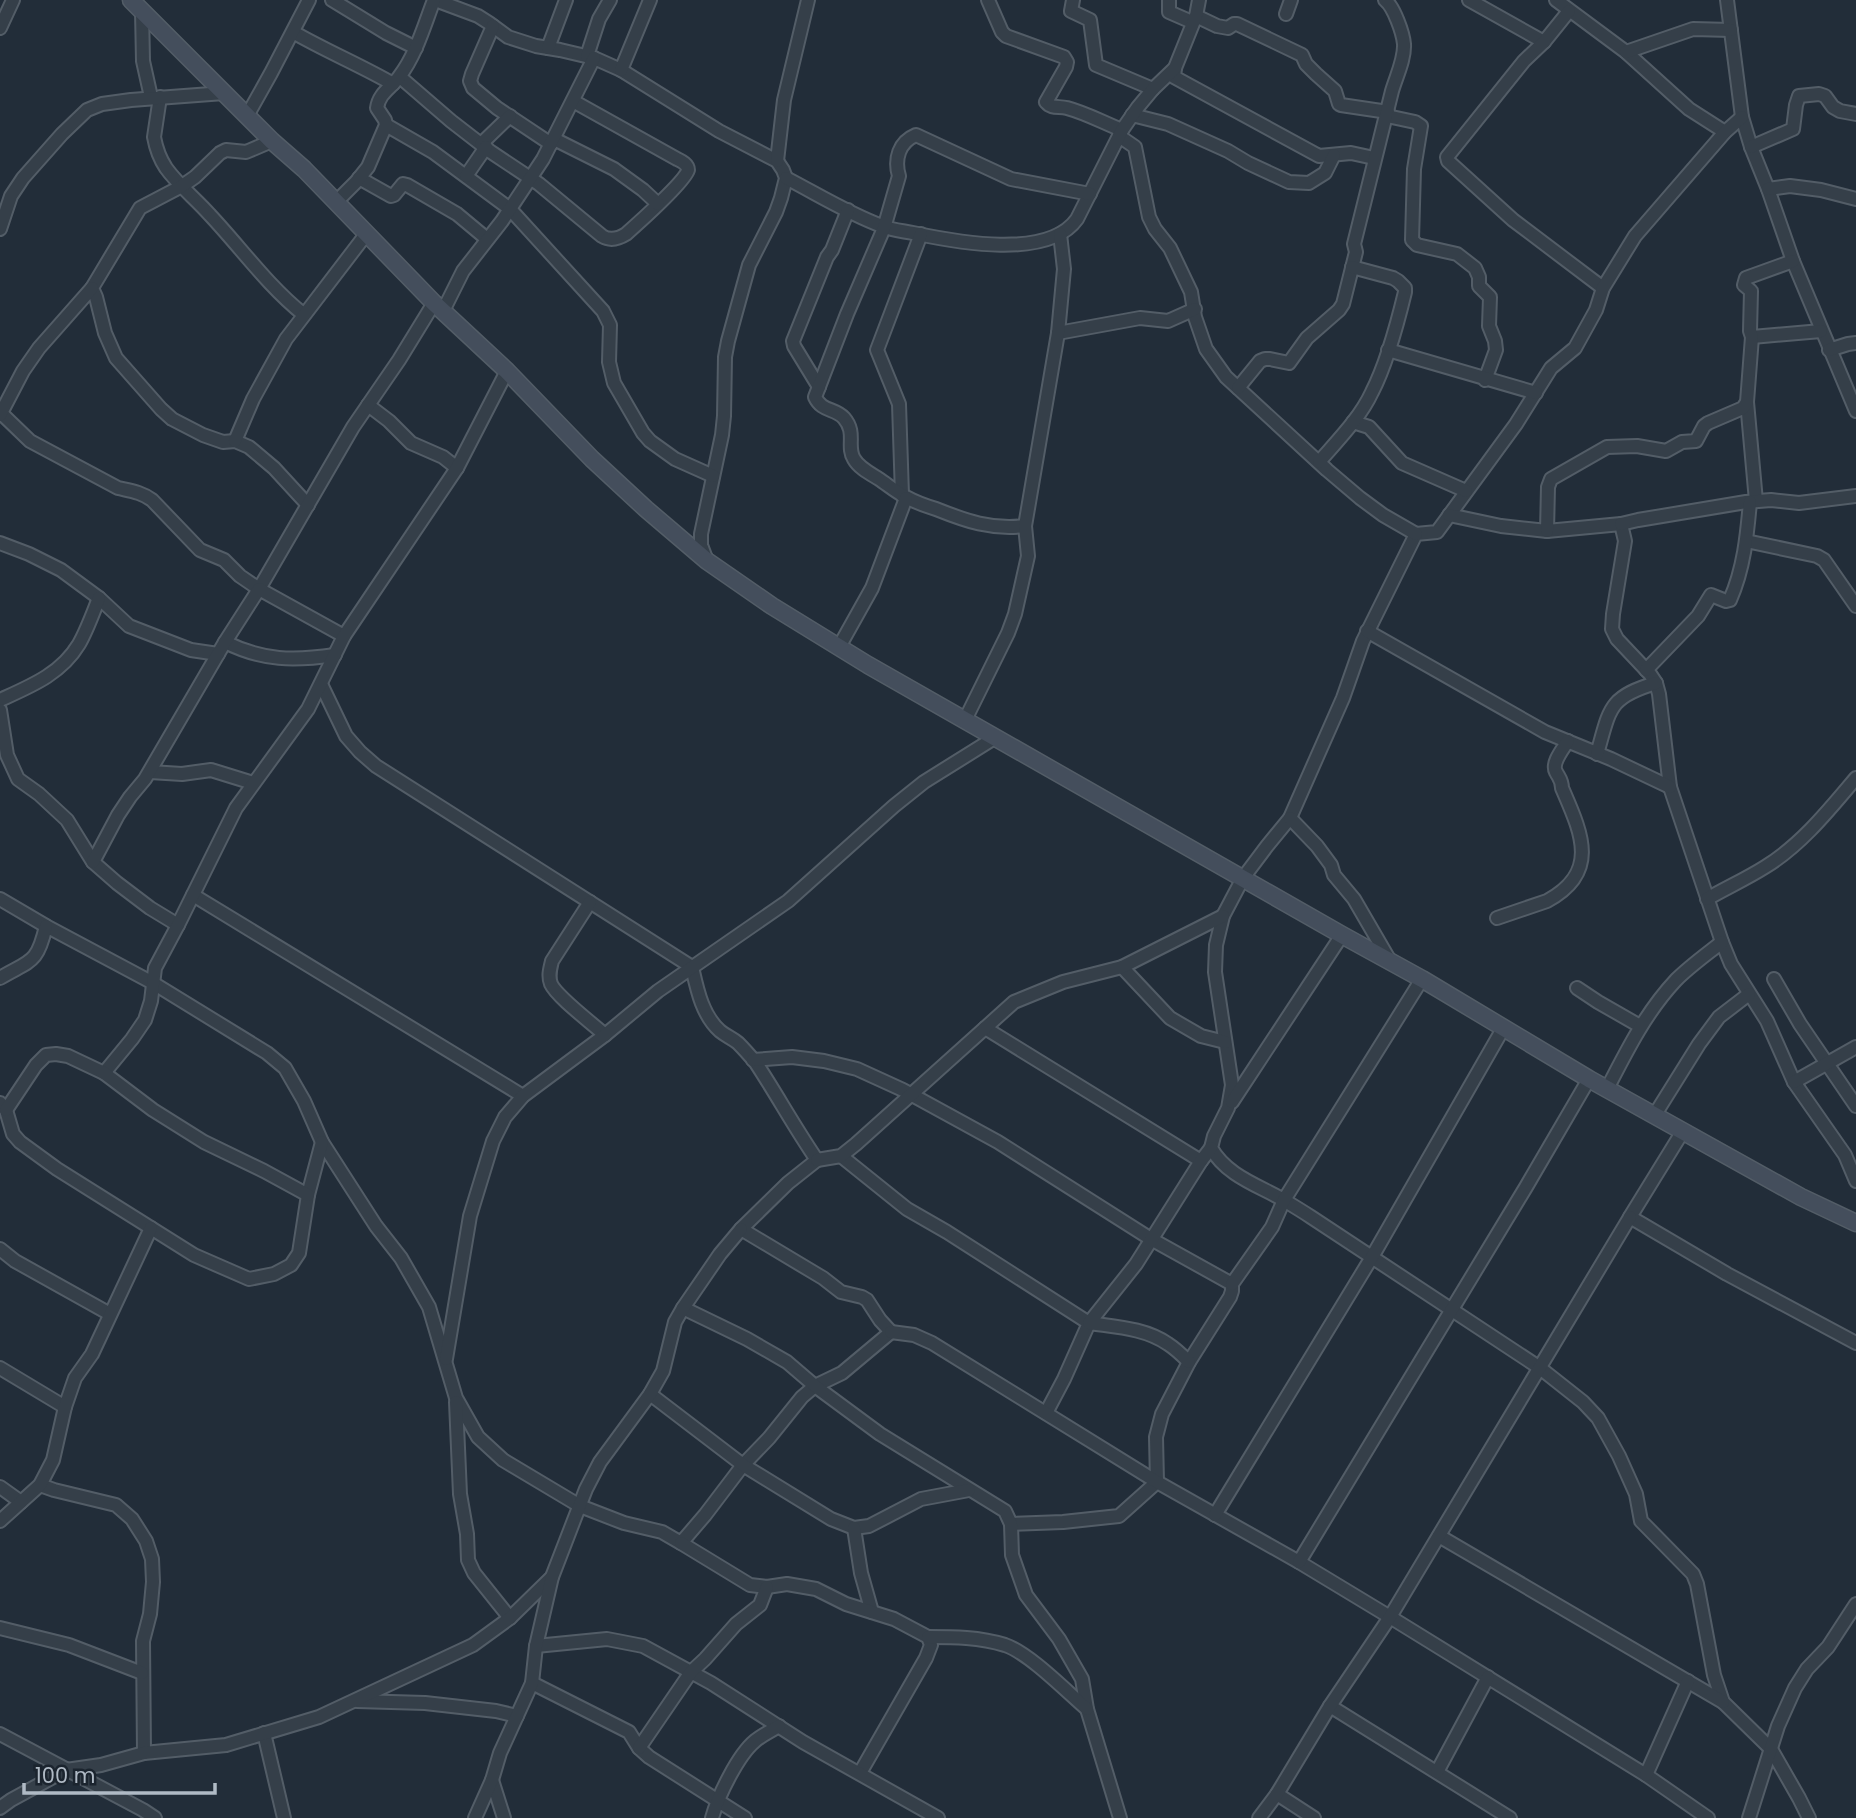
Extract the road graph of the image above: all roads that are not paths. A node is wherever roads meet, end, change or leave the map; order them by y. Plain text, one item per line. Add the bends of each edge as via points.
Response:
1 (13, 0) edge
2 (309, 0) edge
3 (332, 0) edge
4 (435, 0) edge
5 (566, 0) edge
6 (610, 0) edge
7 (650, 0) edge
8 (988, 0) edge
9 (1073, 0) edge
10 (1169, 0) edge
11 (1199, 0) edge
12 (1291, 0) edge
13 (1385, 0) edge
14 (1469, 0) edge
15 (1556, 0) edge
16 (1727, 0) edge
17 (803, 2) edge
18 (136, 5) edge
19 (1569, 11) junction
20 (1286, 14) dead end
21 (1194, 19) junction
22 (494, 26) junction
23 (0, 28) edge
24 (1731, 30) junction
25 (293, 32) junction
26 (1544, 42) junction
27 (416, 48) junction
28 (548, 48) junction
29 (1626, 52) junction
30 (591, 57) junction
31 (1175, 68) junction
32 (621, 70) junction
33 (396, 80) junction
34 (1153, 89) junction
35 (224, 93) junction
36 (155, 97) junction
37 (573, 102) junction
38 (1387, 114) junction
39 (1856, 114) edge
40 (1132, 115) junction
41 (247, 116) junction
42 (510, 116) junction
43 (1742, 117) junction
44 (386, 125) junction
45 (1725, 132) junction
46 (1121, 133) junction
47 (272, 141) junction
48 (553, 141) junction
49 (483, 146) junction
50 (1751, 147) junction
51 (1334, 155) junction
52 (1374, 158) junction
53 (777, 160) junction
54 (466, 176) junction
55 (786, 177) junction
56 (359, 178) junction
57 (531, 178) junction
58 (182, 187) junction
59 (1768, 189) junction
60 (6, 192) edge
61 (1090, 194) junction
62 (1856, 199) edge
63 (336, 202) junction
64 (658, 204) junction
65 (510, 209) junction
66 (848, 210) junction
67 (884, 228) junction
68 (0, 229) edge
69 (367, 233) junction
70 (921, 234) junction
71 (1060, 234) junction
72 (488, 239) junction
73 (1793, 261) junction
74 (1352, 267) junction
75 (92, 288) junction
76 (1603, 288) junction
77 (439, 307) junction
78 (1195, 309) junction
79 (303, 314) junction
80 (1821, 331) junction
81 (1058, 332) junction
82 (1752, 337) junction
83 (1856, 344) edge
84 (1388, 350) junction
85 (1829, 350) junction
86 (508, 371) junction
87 (1485, 380) junction
88 (819, 387) junction
89 (1238, 388) junction
90 (1536, 393) junction
91 (1747, 402) junction
92 (368, 405) junction
93 (1856, 411) edge
94 (0, 414) edge
95 (1353, 422) junction
96 (235, 441) junction
97 (1319, 462) junction
98 (457, 468) junction
99 (713, 476) junction
100 (1466, 491) junction
101 (904, 496) junction
102 (1856, 496) edge
103 (1753, 502) junction
104 (308, 505) junction
105 (1449, 515) junction
106 (1622, 524) junction
107 (1025, 526) junction
108 (1547, 531) junction
109 (1416, 534) junction
110 (1746, 541) junction
111 (0, 543) edge
112 (707, 561) junction
113 (259, 589) junction
114 (99, 598) junction
115 (1856, 606) edge
116 (1367, 631) junction
117 (344, 636) junction
118 (225, 642) junction
119 (839, 647) junction
120 (218, 654) junction
121 (335, 655) junction
122 (1646, 670) junction
123 (1657, 683) junction
124 (321, 684) junction
125 (0, 699) edge
126 (0, 710) edge
127 (965, 720) junction
128 (996, 737) junction
129 (1568, 741) junction
130 (1597, 754) junction
131 (3, 757) edge
132 (150, 772) junction
133 (1856, 778) edge
134 (253, 783) junction
135 (1670, 787) junction
136 (1290, 818) junction
137 (93, 862) junction
138 (1242, 878) junction
139 (193, 895) junction
140 (0, 899) edge
141 (1707, 899) junction
142 (590, 902) junction
143 (1223, 916) junction
144 (1497, 918) dead end
145 (178, 925) junction
146 (46, 926) junction
147 (1342, 935) junction
148 (1722, 942) junction
149 (1390, 961) junction
150 (692, 967) junction
151 (1122, 967) junction
152 (0, 978) edge
153 (1422, 979) junction
154 (1774, 979) dead end
155 (153, 983) junction
156 (1577, 988) dead end
157 (1749, 994) junction
158 (1640, 1026) junction
159 (1504, 1027) junction
160 (985, 1028) junction
161 (605, 1035) junction
162 (1225, 1042) junction
163 (1856, 1047) edge
164 (753, 1060) junction
165 (1826, 1063) junction
166 (104, 1073) junction
167 (1589, 1079) junction
168 (1794, 1082) junction
169 (1607, 1089) junction
170 (912, 1095) junction
171 (523, 1096) junction
172 (3, 1106) edge
173 (1856, 1106) edge
174 (1228, 1108) junction
175 (1654, 1116) junction
176 (1683, 1131) junction
177 (322, 1142) junction
178 (1211, 1148) junction
179 (841, 1156) junction
180 (817, 1160) junction
181 (1201, 1161) junction
182 (1856, 1181) edge
183 (308, 1195) junction
184 (1284, 1200) junction
185 (1630, 1217) junction
186 (1856, 1223) edge
187 (151, 1228) junction
188 (741, 1230) junction
189 (1151, 1239) junction
190 (0, 1249) edge
191 (1372, 1257) junction
192 (1232, 1284) junction
193 (682, 1307) junction
194 (1452, 1309) junction
195 (110, 1314) junction
196 (1089, 1323) junction
197 (891, 1332) junction
198 (1856, 1343) edge
199 (446, 1362) junction
200 (1189, 1362) junction
201 (0, 1368) edge
202 (1540, 1368) junction
203 (815, 1386) junction
204 (650, 1394) junction
205 (456, 1398) junction
206 (65, 1407) junction
207 (1046, 1413) junction
208 (743, 1465) junction
209 (1157, 1482) junction
210 (40, 1485) junction
211 (0, 1487) edge
212 (969, 1490) junction
213 (21, 1502) junction
214 (580, 1506) junction
215 (1215, 1515) junction
216 (0, 1521) edge
217 (1011, 1524) junction
218 (855, 1528) junction
219 (1439, 1536) junction
220 (681, 1543) junction
221 (1298, 1562) junction
222 (552, 1577) junction
223 (767, 1587) junction
224 (1856, 1604) edge
225 (872, 1612) junction
226 (1390, 1617) junction
227 (510, 1618) junction
228 (0, 1628) edge
229 (928, 1637) junction
230 (536, 1646) junction
231 (691, 1672) junction
232 (142, 1673) junction
233 (1488, 1677) junction
234 (1688, 1681) junction
235 (532, 1683) junction
236 (353, 1701) junction
237 (1723, 1702) junction
238 (1330, 1706) junction
239 (1087, 1709) junction
240 (517, 1716) junction
241 (779, 1726) junction
242 (264, 1733) junction
243 (0, 1734) edge
244 (639, 1748) junction
245 (1771, 1749) junction
246 (144, 1753) junction
247 (66, 1770) junction
248 (1437, 1772) junction
249 (860, 1773) junction
250 (1646, 1774) junction
251 (492, 1780) junction
252 (1277, 1794) junction
253 (717, 1800) junction
254 (0, 1808) edge
255 (155, 1818) edge
256 (284, 1818) edge
257 (475, 1818) edge
258 (504, 1818) edge
259 (712, 1818) edge
260 (745, 1818) edge
261 (938, 1818) edge
262 (1120, 1818) edge
263 (1259, 1818) edge
264 (1314, 1818) edge
265 (1510, 1818) edge
266 (1709, 1818) edge
267 (1749, 1818) edge
268 (1809, 1818) edge

1 - 23 street
2 - 25 street
3 - 27 street
4 - 22 street
4 - 27 street
5 - 28 street
6 - 30 street via 599,19
7 - 32 street
8 - 46 street via 1006,36 1067,62 1046,102 1051,107 1077,111
9 - 34 street via 1071,11 1090,19 1096,65
10 - 21 street via 1169,12
11 - 21 street
12 - 20 street
13 - 38 street via 1392,7 1404,46
14 - 26 street
15 - 19 street
16 - 24 street
17 - 53 street
18 - 35 street
18 - 36 street via 142,61
19 - 26 street
19 - 29 street
21 - 31 street
21 - 38 street via 1228,28 1237,24 1300,54 1335,92 1341,106
22 - 28 street via 508,37
22 - 42 street via 470,81
24 - 29 street via 1693,29
24 - 43 street
25 - 33 street
25 - 41 street
26 - 76 street via 1447,157 1513,220
27 - 33 street
28 - 30 street
29 - 45 street via 1689,109
30 - 32 street
30 - 37 street
31 - 34 street
31 - 51 street via 1174,77 1186,84 1319,156
32 - 53 street via 719,131
33 - 44 street via 377,106
33 - 49 street via 427,99
34 - 40 street
35 - 36 street
35 - 41 street
36 - 58 street via 155,144
36 - 60 street via 102,104 83,112
37 - 48 street
37 - 64 street via 686,165 687,173
38 - 52 street
38 - 87 street via 1421,126 1414,169 1412,240 1417,246 1463,258 1475,268 1479,286 1490,297 1489,326 1496,350
39 - 50 street via 1833,107 1819,94 1799,96 1793,129
40 - 46 street
40 - 51 street via 1168,124 1289,183 1309,183 1325,173
41 - 47 street
42 - 48 street
42 - 49 street
43 - 45 street
43 - 50 street
44 - 54 street
44 - 56 street
45 - 76 street via 1635,236
46 - 61 street
46 - 78 street via 1135,147 1149,217 1170,248
47 - 58 street via 246,152 220,153
47 - 63 street
48 - 57 street
48 - 64 street via 614,169
49 - 54 street
49 - 57 street
50 - 59 street
51 - 52 street
52 - 74 street
53 - 55 street
54 - 65 street
55 - 66 street
55 - 99 street via 776,212 749,265 730,332 722,435
56 - 63 street
56 - 72 street via 391,196 407,184
57 - 64 street via 607,239 626,234
57 - 65 street
58 - 75 street via 140,208
58 - 79 street
59 - 62 street via 1790,186
59 - 73 street
60 - 68 street
61 - 67 street via 1011,179 916,135 899,152 899,176
61 - 71 street via 1073,226
63 - 69 street
65 - 72 street
65 - 99 street via 603,310 610,325 609,362 614,383 643,433 675,459
66 - 67 street
66 - 88 street via 793,341
67 - 70 street
67 - 88 street
69 - 77 street
69 - 79 street
70 - 71 street via 996,245 1039,242
70 - 101 street via 877,350 900,404
71 - 81 street via 1065,269
72 - 77 street
73 - 80 street
73 - 82 street via 1745,278 1744,285 1751,290
74 - 84 street via 1393,278 1405,288
74 - 89 street via 1339,310 1307,338 1289,363 1260,361
75 - 94 street via 39,348
75 - 96 street via 116,358 161,409 203,435
76 - 90 street via 1597,310 1574,348 1551,368
77 - 86 street
77 - 92 street
78 - 81 street via 1168,321 1140,318
78 - 89 street via 1206,349
79 - 96 street via 275,356
80 - 82 street
80 - 85 street
81 - 107 street
82 - 91 street
83 - 85 street
84 - 87 street
84 - 95 street via 1372,392
85 - 93 street
86 - 98 street
86 - 112 street via 592,459
87 - 90 street
88 - 101 street via 815,397 819,404 840,415 850,428 855,461
89 - 97 street
90 - 100 street
91 - 103 street
91 - 108 street via 1704,426 1696,441 1666,451 1607,447 1551,479
92 - 98 street via 411,443
92 - 104 street
94 - 113 street via 30,441 118,488 145,495 200,550 224,560
95 - 97 street
95 - 100 street via 1369,427 1402,463
96 - 104 street via 250,447
97 - 109 street via 1360,498
98 - 117 street
99 - 112 street via 701,534
100 - 105 street
101 - 107 street via 976,523
101 - 119 street via 872,588
102 - 103 street via 1799,503
103 - 106 street
103 - 110 street
104 - 113 street
105 - 108 street
105 - 109 street via 1437,532
106 - 108 street
106 - 122 street via 1625,541 1612,629
107 - 127 street via 1028,556 1015,614
109 - 116 street
110 - 115 street via 1824,560
110 - 122 street via 1730,601 1711,595 1698,616
111 - 114 street via 61,570
112 - 119 street
113 - 117 street
113 - 118 street
114 - 120 street via 138,631 191,650
114 - 125 street via 80,643 66,661 48,676
116 - 129 street
116 - 136 street
117 - 121 street
118 - 120 street
118 - 121 street via 271,659
119 - 127 street
120 - 132 street
121 - 124 street
122 - 123 street
123 - 130 street via 1621,697 1610,712
123 - 135 street
124 - 134 street
124 - 142 street via 346,736 376,766
126 - 131 street
127 - 128 street
128 - 138 street
128 - 150 street via 924,782 788,901
129 - 130 street
129 - 144 street via 1554,770 1562,781 1583,857 1571,881 1554,898
130 - 135 street
131 - 137 street via 18,779 67,820
132 - 134 street via 211,770
132 - 137 street via 118,815
133 - 141 street via 1801,839 1766,866
134 - 139 street
135 - 141 street
136 - 138 street
136 - 149 street via 1331,865
137 - 145 street
138 - 143 street
138 - 147 street
139 - 145 street
139 - 171 street
140 - 146 street
141 - 148 street
142 - 150 street
142 - 161 street via 552,961 550,983
143 - 151 street
143 - 162 street via 1214,972
145 - 155 street via 155,968
146 - 152 street via 35,956
146 - 155 street
147 - 149 street
147 - 174 street
148 - 157 street
148 - 158 street via 1678,977
149 - 153 street
150 - 161 street
150 - 164 street via 696,989 710,1018
151 - 160 street via 1020,998
151 - 162 street via 1170,1018 1201,1036
153 - 159 street
153 - 184 street
154 - 165 street
155 - 166 street via 145,1020
155 - 177 street via 285,1068
156 - 158 street
157 - 168 street via 1767,1021
157 - 175 street via 1719,1017
158 - 169 street
159 - 167 street
159 - 191 street
160 - 170 street
160 - 181 street
161 - 171 street
162 - 174 street via 1232,1085
163 - 165 street
164 - 170 street via 792,1056 824,1061 857,1069
164 - 180 street
165 - 168 street
165 - 173 street
166 - 172 street via 68,1056 47,1055
166 - 183 street via 204,1142
167 - 169 street
167 - 194 street
168 - 182 street via 1844,1155
169 - 175 street
170 - 179 street
170 - 189 street via 998,1142
171 - 199 street via 505,1117 494,1141 470,1216
172 - 187 street via 20,1142
174 - 178 street
175 - 176 street
176 - 185 street
176 - 186 street
177 - 183 street
177 - 199 street via 419,1288
178 - 181 street
178 - 184 street via 1217,1159 1239,1176
179 - 180 street
179 - 196 street via 907,1209
180 - 188 street
181 - 189 street
183 - 187 street via 299,1253 291,1265 274,1274 249,1279 194,1255
184 - 191 street
184 - 192 street via 1272,1227
185 - 198 street
185 - 202 street
187 - 195 street
188 - 193 street
188 - 197 street via 841,1292 871,1303
189 - 192 street
189 - 196 street
190 - 195 street
191 - 194 street
191 - 215 street
192 - 200 street via 1230,1297
193 - 203 street via 788,1362
193 - 204 street via 663,1371
194 - 202 street
194 - 221 street
195 - 206 street via 75,1378
196 - 200 street via 1146,1333
196 - 207 street
197 - 203 street via 842,1373
197 - 207 street via 932,1343
199 - 205 street
200 - 209 street via 1162,1414 1156,1437
201 - 206 street
202 - 219 street
202 - 237 street via 1598,1418 1636,1494 1641,1521 1693,1574
203 - 208 street
203 - 212 street
204 - 208 street
204 - 214 street via 600,1462
205 - 214 street via 478,1437 503,1460
205 - 227 street via 468,1560
206 - 210 street via 53,1460
207 - 209 street
208 - 218 street via 831,1520
208 - 220 street
209 - 215 street
209 - 217 street via 1119,1516
210 - 213 street
210 - 232 street via 116,1505 146,1541 153,1582
211 - 213 street
212 - 217 street via 1005,1511
212 - 218 street via 921,1499 869,1526
213 - 216 street
214 - 220 street via 662,1532
214 - 222 street
215 - 221 street
217 - 239 street via 1012,1555 1026,1595 1082,1679
218 - 225 street
219 - 226 street
219 - 234 street
220 - 223 street via 750,1585
221 - 226 street
222 - 227 street
222 - 230 street
223 - 225 street via 788,1584 816,1589
223 - 231 street via 760,1605
224 - 245 street via 1794,1688
225 - 229 street
226 - 233 street
226 - 238 street
227 - 236 street via 473,1645
228 - 232 street via 69,1645
229 - 239 street via 968,1637 1006,1646 1024,1655
229 - 249 street via 931,1645 926,1658
230 - 231 street via 607,1639 643,1646
230 - 235 street
231 - 241 street
231 - 244 street
232 - 246 street
233 - 248 street
233 - 250 street
234 - 237 street
234 - 250 street
235 - 240 street
235 - 244 street via 629,1732
236 - 240 street via 425,1703
236 - 242 street via 319,1717
237 - 245 street
238 - 248 street
238 - 252 street
239 - 262 street
240 - 251 street
241 - 249 street
241 - 253 street via 753,1742
242 - 246 street via 226,1745
242 - 256 street
243 - 247 street
244 - 253 street
245 - 267 street
245 - 268 street
246 - 247 street
247 - 254 street
247 - 255 street
248 - 265 street
249 - 261 street
250 - 266 street
251 - 257 street
251 - 258 street
252 - 263 street
252 - 264 street
253 - 259 street
253 - 260 street

